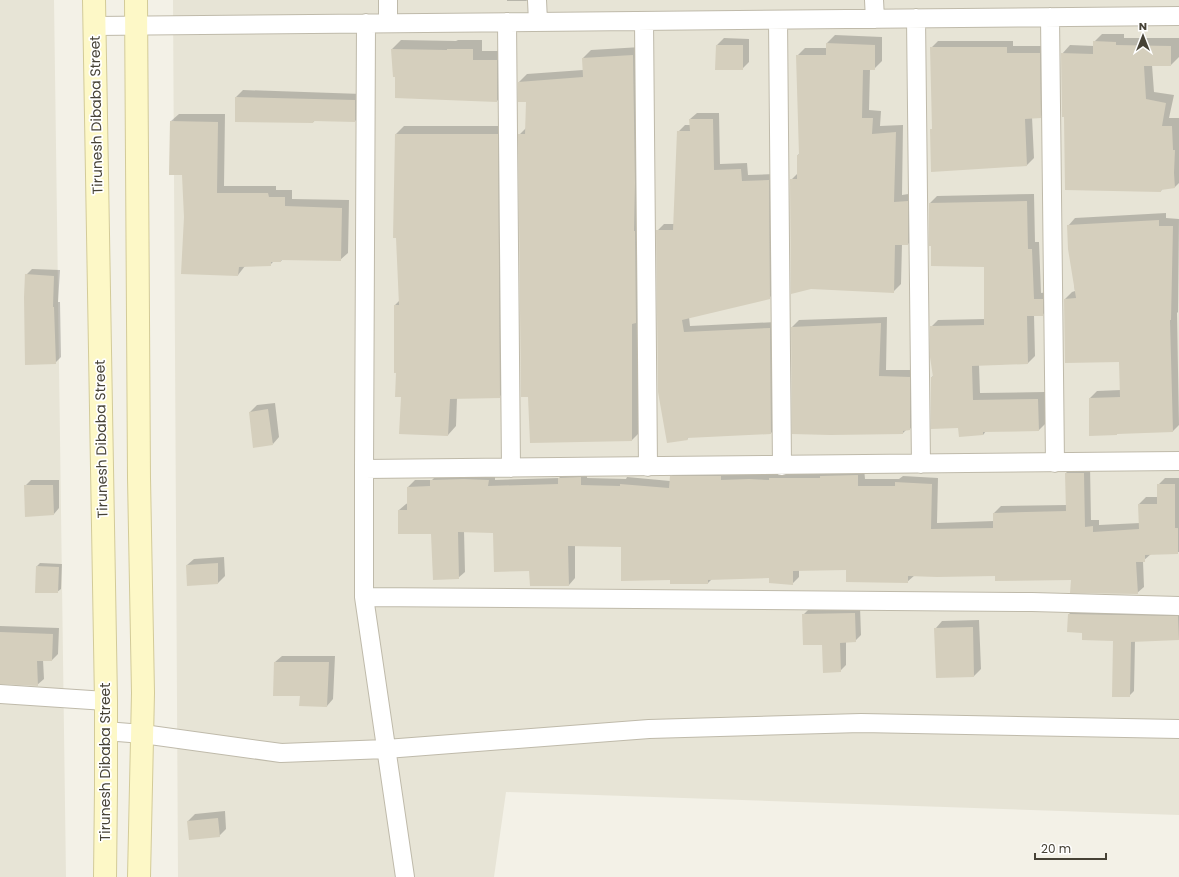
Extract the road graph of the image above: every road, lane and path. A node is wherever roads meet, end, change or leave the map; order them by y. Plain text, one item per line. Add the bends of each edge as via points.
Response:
1 (94, 0) edge
2 (136, 0) edge
3 (388, 0) edge
4 (537, 0) edge
5 (874, 0) edge
6 (1179, 16) edge
7 (1050, 17) junction
8 (916, 18) junction
9 (875, 19) junction
10 (778, 20) junction
11 (644, 21) junction
12 (507, 22) junction
13 (538, 22) junction
14 (366, 23) junction
15 (388, 23) junction
16 (95, 26) junction
17 (136, 26) junction
18 (1179, 462) edge
19 (1054, 463) junction
20 (920, 464) junction
21 (782, 466) junction
22 (648, 467) junction
23 (511, 468) junction
24 (364, 469) junction
25 (364, 597) junction
26 (1179, 606) edge
27 (0, 694) edge
28 (106, 701) junction
29 (1179, 729) edge
30 (105, 731) junction
31 (143, 734) junction
32 (386, 749) junction
33 (105, 877) edge
34 (139, 877) edge
35 (405, 877) edge

1 - 16 street, Tirunesh Dibaba Street
2 - 17 street
3 - 15 street
4 - 13 street
5 - 9 street
6 - 7 street
7 - 8 street
7 - 19 street
8 - 9 street
8 - 20 street
9 - 10 street
10 - 11 street
10 - 21 street
11 - 13 street
11 - 22 street
12 - 13 street
12 - 15 street
12 - 23 street
14 - 15 street
14 - 17 street
14 - 24 street
16 - 17 street
16 - 28 street, Tirunesh Dibaba Street
17 - 31 street
18 - 19 street
19 - 20 street
20 - 21 street
21 - 22 street
22 - 23 street
23 - 24 street
24 - 25 street
25 - 26 street via 1016,602
25 - 32 street
27 - 28 street
28 - 30 street, Tirunesh Dibaba Street
29 - 32 street via 861,723 649,729
30 - 31 street
30 - 33 street, Tirunesh Dibaba Street
31 - 32 street via 281,753
31 - 34 street
32 - 35 street

